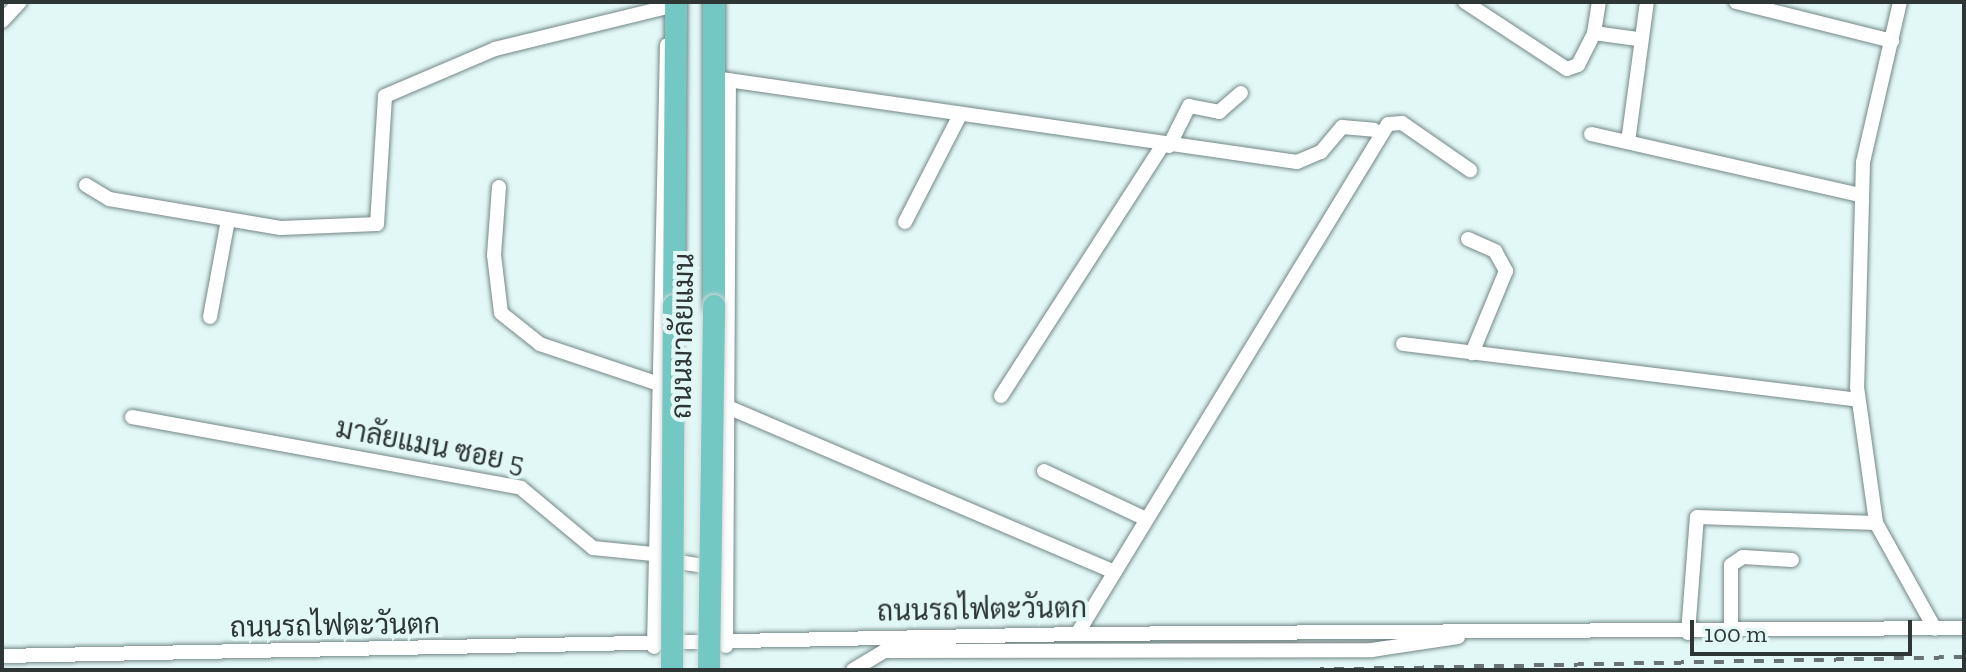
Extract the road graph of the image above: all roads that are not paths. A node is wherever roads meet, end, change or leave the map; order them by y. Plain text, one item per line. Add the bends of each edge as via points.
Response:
1 (20, 2) edge
2 (714, 2) edge
3 (1465, 2) edge
4 (1599, 2) edge
5 (1647, 2) edge
6 (1736, 2) edge
7 (1900, 2) edge
8 (676, 9) edge
9 (2, 21) edge
10 (1594, 33) junction
11 (1638, 39) junction
12 (1892, 41) junction
13 (721, 79) junction
14 (1241, 93) dead end
15 (960, 115) junction
16 (1374, 130) dead end
17 (1591, 134) dead end
18 (1628, 142) junction
19 (1166, 146) junction
20 (1470, 170) dead end
21 (86, 185) dead end
22 (499, 187) dead end
23 (1860, 195) junction
24 (228, 220) junction
25 (905, 222) dead end
26 (1468, 239) dead end
27 (210, 317) dead end
28 (1403, 344) dead end
29 (1472, 353) junction
30 (656, 383) junction
31 (1001, 396) dead end
32 (1858, 400) junction
33 (730, 408) junction
34 (132, 417) dead end
35 (1044, 471) dead end
36 (1146, 519) junction
37 (1876, 523) junction
38 (1792, 560) dead end
39 (653, 562) junction
40 (1114, 572) junction
41 (728, 574) junction
42 (1964, 628) edge
43 (1935, 629) junction
44 (1731, 632) junction
45 (1688, 633) junction
46 (1077, 634) junction
47 (1466, 634) junction
48 (726, 646) junction
49 (654, 647) junction
50 (2, 656) edge
51 (672, 670) edge
52 (709, 670) edge
53 (853, 670) edge

1 - 9 street
2 - 13 highway, ถนนมาลัยแมน
3 - 10 street via 1567,69 1578,65
4 - 10 street
5 - 11 street
6 - 12 street
7 - 12 street
8 - 24 street via 495,49 385,96 377,224 292,229
8 - 30 street via 662,98
8 - 51 highway, ถนนมาลัยแมน, bridge
10 - 11 street
11 - 18 street via 1646,47
12 - 23 street
13 - 15 street
13 - 33 street
13 - 52 highway, ถนนมาลัยแมน, bridge
14 - 19 street via 1219,112 1189,106
15 - 19 street
15 - 25 street
16 - 19 street via 1342,127 1321,152 1297,162
17 - 18 street
18 - 23 street
19 - 31 street
20 - 36 street via 1402,123 1388,124
21 - 24 street via 109,199
22 - 30 street via 494,255 501,313 540,344
23 - 32 street
24 - 27 street
26 - 29 street via 1495,251 1506,271
28 - 29 street
29 - 32 street
30 - 39 street
32 - 37 street
33 - 40 street
33 - 41 street
34 - 39 street, มาลัยแมน ซอย 5 via 521,488 593,548
35 - 36 street
36 - 40 street
37 - 43 street
37 - 45 street via 1697,517
38 - 44 street via 1743,557 1731,565
39 - 41 street, มาลัยแมน ซอย 5 via 704,561
39 - 49 street
40 - 46 street
41 - 48 street
42 - 43 street, ถนนรถไฟตะวันตก
43 - 44 street, ถนนรถไฟตะวันตก
44 - 45 street, ถนนรถไฟตะวันตก
45 - 47 street, ถนนรถไฟตะวันตก
46 - 47 street, ถนนรถไฟตะวันตก
46 - 48 street, ถนนรถไฟตะวันตก
47 - 53 street via 1410,648 885,651
48 - 49 street, ถนนรถไฟตะวันตก
49 - 50 street, ถนนรถไฟตะวันตก

